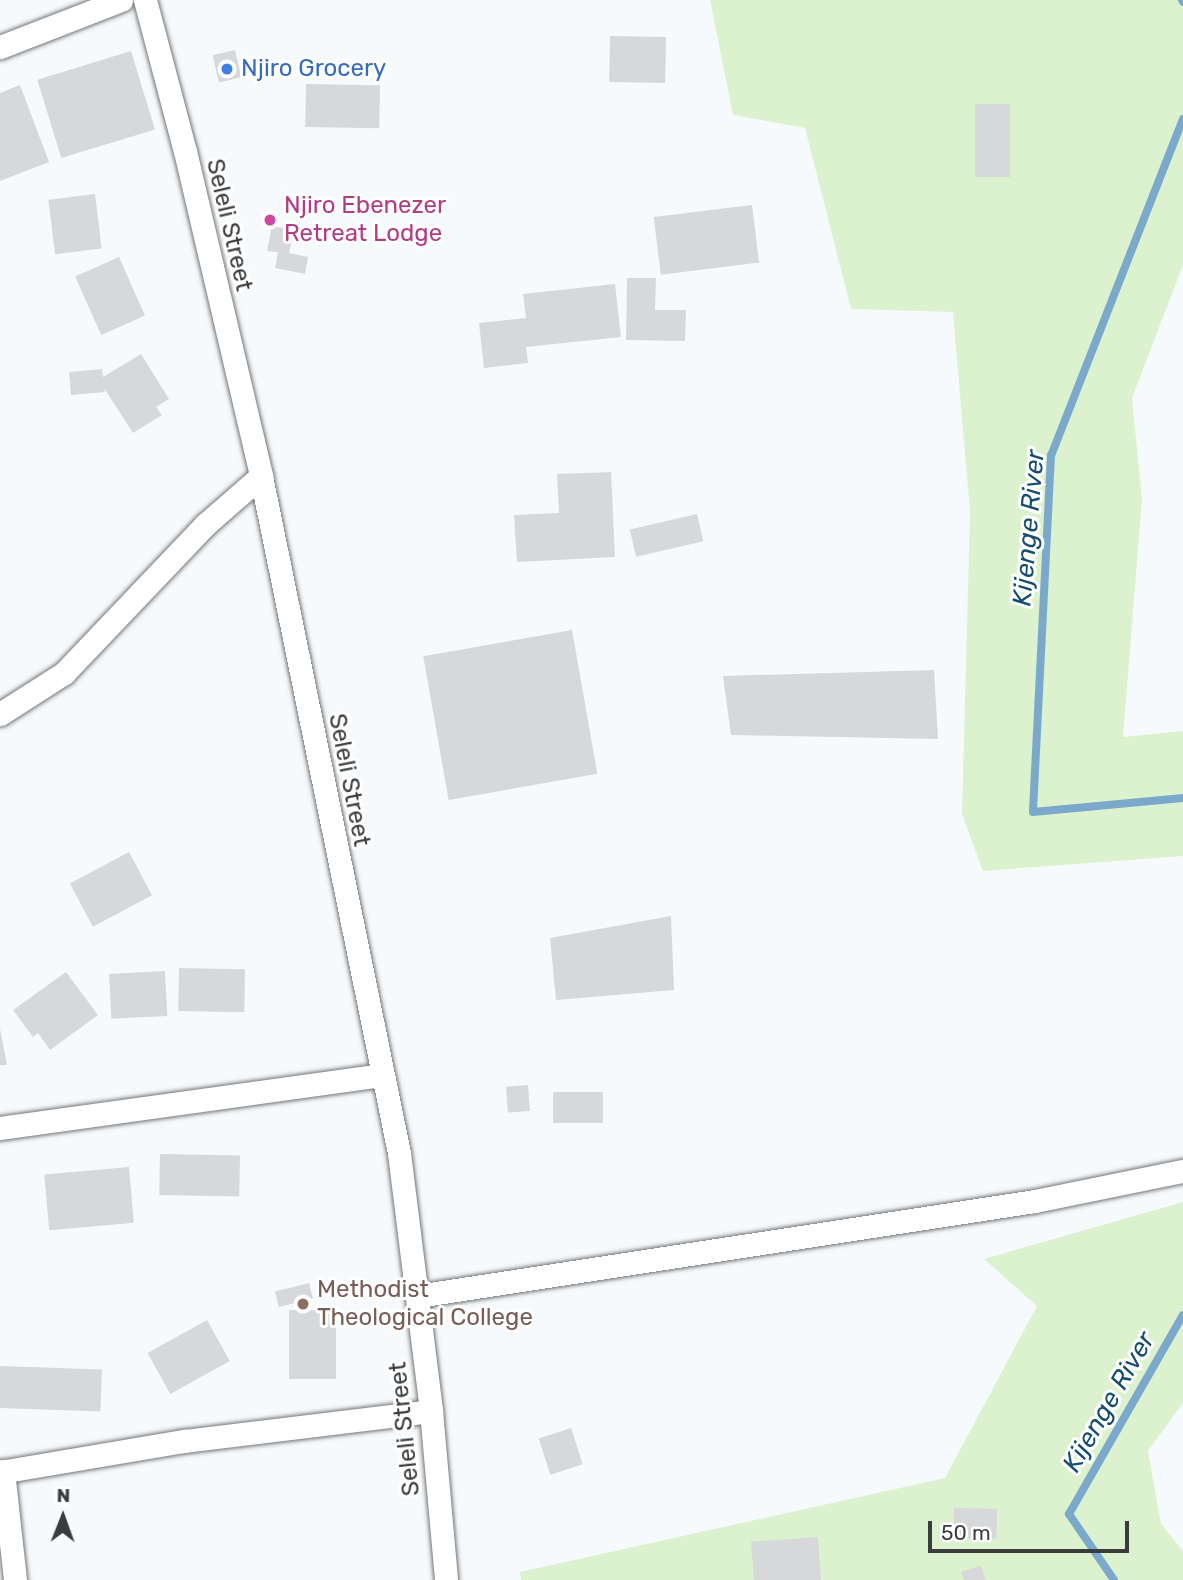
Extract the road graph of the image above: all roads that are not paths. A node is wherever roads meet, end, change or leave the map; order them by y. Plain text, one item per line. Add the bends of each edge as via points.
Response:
1 (121, 0) edge
2 (145, 0) edge
3 (0, 47) edge
4 (261, 476) junction
5 (0, 714) edge
6 (382, 1075) junction
7 (0, 1128) edge
8 (1183, 1171) edge
9 (417, 1296) junction
10 (431, 1411) junction
11 (1, 1471) edge
12 (15, 1580) edge
13 (446, 1580) edge

1 - 3 street
2 - 4 street, Seleli Street
4 - 5 street via 206,524 64,673
4 - 6 street, Seleli Street
6 - 7 street
6 - 9 street, Seleli Street via 399,1153
8 - 9 street via 1035,1201
9 - 10 street, Seleli Street
10 - 11 street via 184,1441
10 - 13 street, Seleli Street
11 - 12 street

